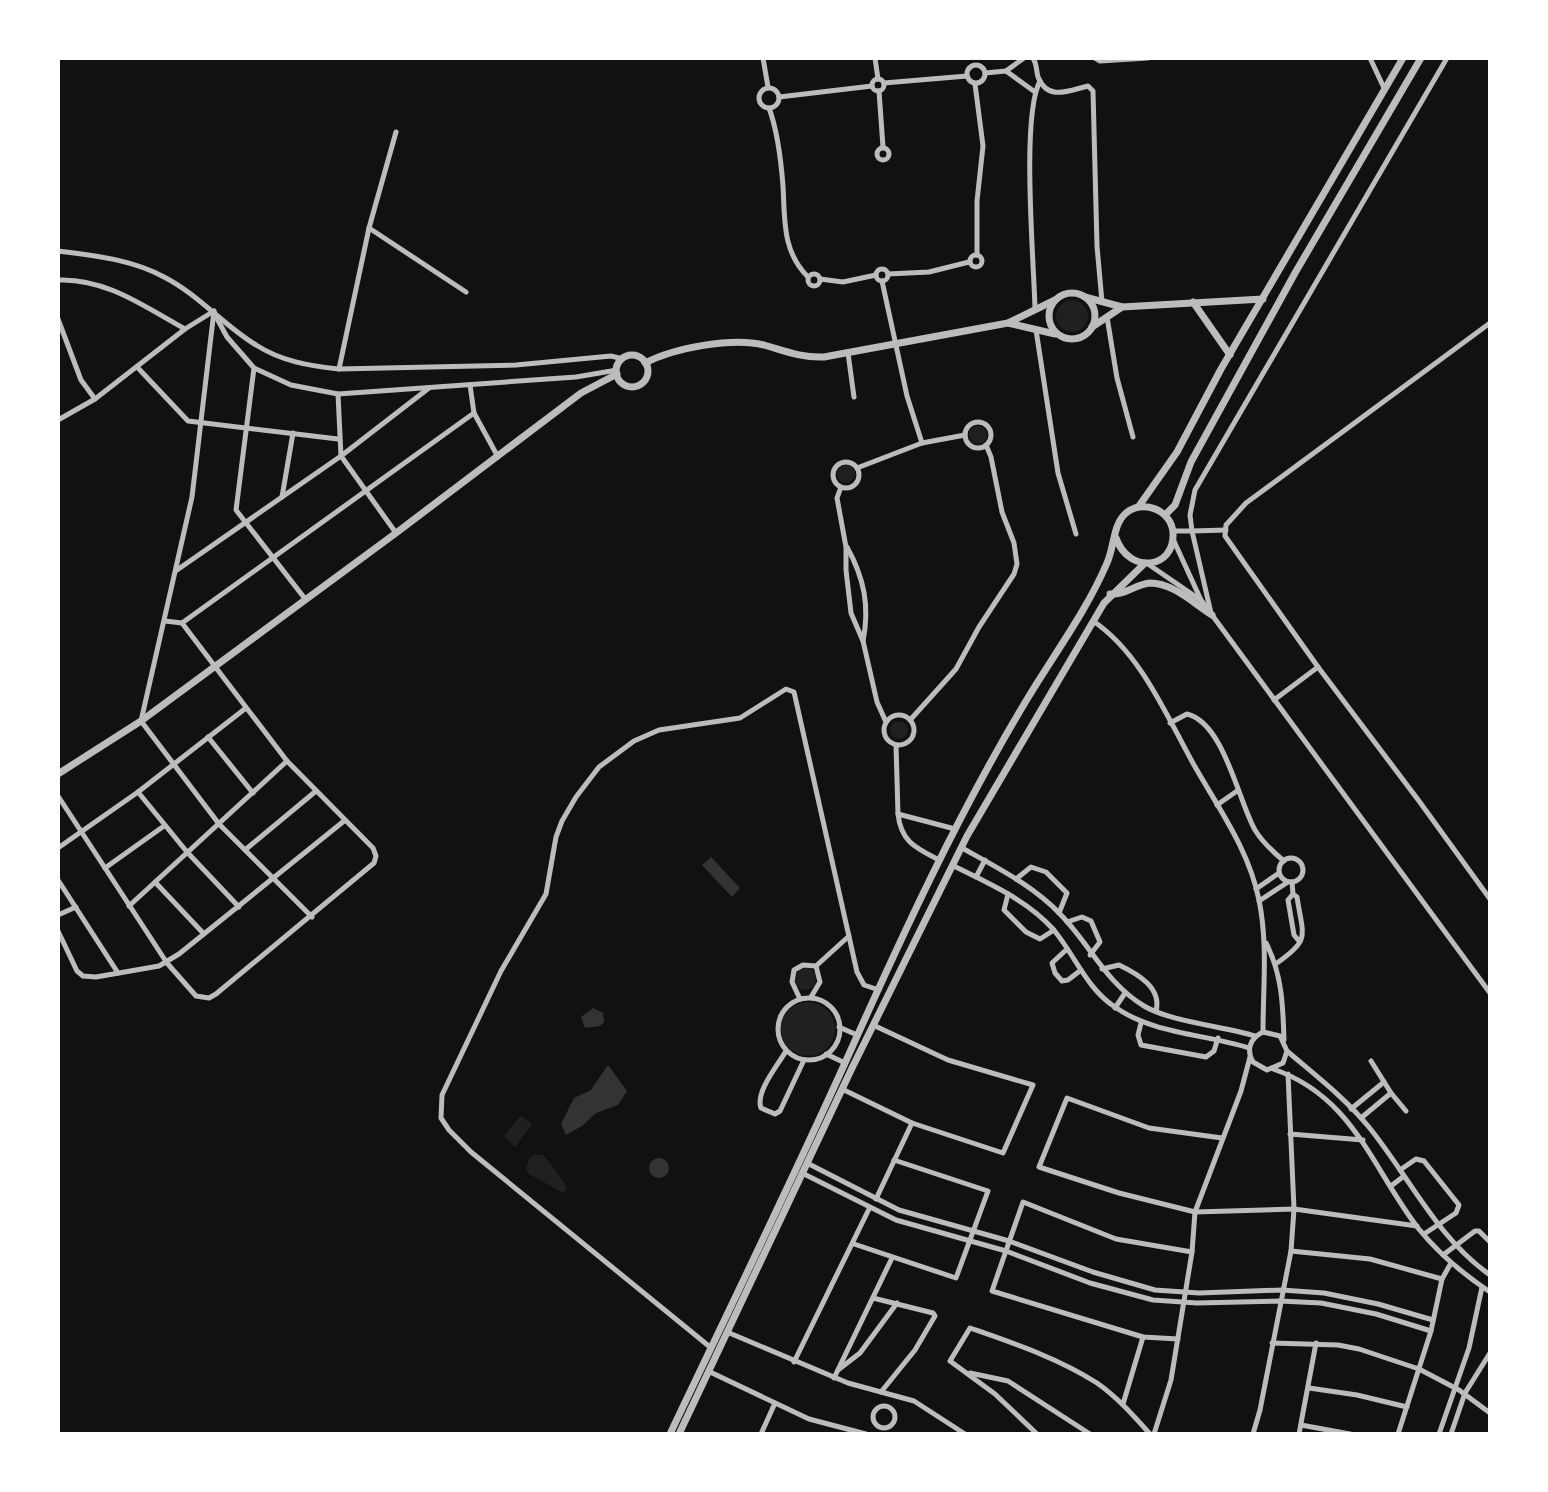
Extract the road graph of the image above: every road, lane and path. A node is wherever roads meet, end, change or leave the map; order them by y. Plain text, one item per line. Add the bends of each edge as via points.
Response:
1 (763, 58) edge
2 (875, 58) edge
3 (1024, 58) edge
4 (1033, 58) edge
5 (1095, 58) edge
6 (1148, 58) edge
7 (1370, 58) edge
8 (1403, 58) edge
9 (1421, 58) edge
10 (1447, 58) edge
11 (979, 62) edge
12 (1006, 71) junction
13 (985, 73) junction
14 (967, 76) junction
15 (878, 79) junction
16 (1041, 81) junction
17 (884, 83) junction
18 (975, 84) junction
19 (872, 86) junction
20 (768, 87) junction
21 (1384, 88) junction
22 (879, 92) junction
23 (1035, 92) junction
24 (779, 97) junction
25 (769, 108) junction
26 (396, 132) dead end
27 (883, 147) dead end
28 (369, 228) junction
29 (58, 251) edge
30 (977, 255) junction
31 (969, 262) junction
32 (888, 274) junction
33 (876, 275) junction
34 (58, 279) edge
35 (882, 281) junction
36 (466, 292) dead end
37 (1085, 297) junction
38 (1263, 299) junction
39 (1055, 300) junction
40 (1102, 302) junction
41 (1194, 302) junction
42 (1122, 307) junction
43 (1035, 309) junction
44 (214, 311) junction
45 (1107, 317) junction
46 (58, 319) edge
47 (1008, 323) junction
48 (1490, 323) edge
49 (1092, 327) junction
50 (185, 329) junction
51 (1036, 330) junction
52 (1057, 334) junction
53 (896, 345) junction
54 (848, 353) junction
55 (1230, 355) junction
56 (623, 358) junction
57 (645, 363) junction
58 (138, 368) junction
59 (254, 368) junction
60 (339, 369) junction
61 (617, 372) junction
62 (470, 385) junction
63 (429, 388) junction
64 (338, 394) junction
65 (854, 397) dead end
66 (95, 399) junction
67 (474, 412) junction
68 (58, 420) edge
69 (200, 423) junction
70 (245, 426) junction
71 (293, 433) junction
72 (965, 435) junction
73 (1133, 437) dead end
74 (339, 439) junction
75 (922, 443) junction
76 (986, 445) junction
77 (341, 456) junction
78 (498, 458) junction
79 (857, 468) junction
80 (841, 487) junction
81 (366, 491) junction
82 (282, 497) junction
83 (1139, 506) junction
84 (1166, 515) junction
85 (246, 523) junction
86 (1226, 530) junction
87 (1173, 531) junction
88 (1192, 531) junction
89 (396, 533) junction
90 (1076, 534) dead end
91 (1116, 538) junction
92 (1173, 539) junction
93 (846, 547) junction
94 (274, 557) junction
95 (1146, 564) junction
96 (177, 570) junction
97 (1110, 594) junction
98 (306, 600) junction
99 (1201, 600) junction
100 (1212, 615) junction
101 (165, 621) junction
102 (1093, 621) junction
103 (182, 624) junction
104 (863, 640) junction
105 (214, 667) junction
106 (1318, 668) junction
107 (1274, 700) junction
108 (246, 708) junction
109 (911, 719) junction
110 (141, 721) junction
111 (886, 722) junction
112 (1170, 723) junction
113 (208, 737) junction
114 (896, 745) junction
115 (287, 761) junction
116 (173, 764) junction
117 (58, 774) edge
118 (316, 791) junction
119 (1237, 791) junction
120 (138, 792) junction
121 (253, 793) junction
122 (58, 796) edge
123 (1216, 805) junction
124 (898, 814) junction
125 (344, 821) junction
126 (219, 824) junction
127 (164, 826) junction
128 (955, 829) junction
129 (81, 832) junction
130 (58, 848) edge
131 (962, 848) junction
132 (244, 850) junction
133 (187, 852) junction
134 (939, 860) junction
135 (985, 860) junction
136 (1284, 861) junction
137 (954, 866) junction
138 (105, 868) junction
139 (1279, 873) junction
140 (976, 877) junction
141 (274, 879) junction
142 (1016, 879) junction
143 (58, 880) edge
144 (154, 882) junction
145 (1290, 882) junction
146 (1256, 889) junction
147 (1008, 894) junction
148 (1490, 899) edge
149 (1259, 901) junction
150 (129, 906) junction
151 (76, 907) junction
152 (239, 907) junction
153 (1059, 913) junction
154 (58, 915) edge
155 (312, 917) junction
156 (1067, 922) junction
157 (1054, 930) junction
158 (58, 932) edge
159 (204, 934) junction
160 (849, 936) junction
161 (1266, 941) junction
162 (1067, 949) junction
163 (1090, 955) junction
164 (167, 963) junction
165 (1277, 963) junction
166 (816, 966) junction
167 (1102, 969) junction
168 (1081, 970) junction
169 (118, 973) junction
170 (879, 990) junction
171 (1125, 993) junction
172 (1490, 993) edge
173 (811, 997) junction
174 (800, 999) junction
175 (1115, 1008) junction
176 (1156, 1011) junction
177 (1142, 1023) junction
178 (873, 1025) junction
179 (839, 1027) junction
180 (1263, 1032) junction
181 (857, 1035) junction
182 (1255, 1036) junction
183 (1218, 1038) junction
184 (1284, 1040) junction
185 (1249, 1048) junction
186 (786, 1051) junction
187 (1287, 1051) junction
188 (826, 1054) junction
189 (1250, 1057) junction
190 (804, 1060) junction
191 (1371, 1061) dead end
192 (845, 1063) junction
193 (1273, 1069) junction
194 (1288, 1074) junction
195 (1384, 1082) junction
196 (842, 1089) junction
197 (1391, 1093) junction
198 (1353, 1111) junction
199 (1406, 1111) dead end
200 (1361, 1119) junction
201 (1346, 1120) junction
202 (912, 1123) junction
203 (1290, 1134) junction
204 (1222, 1138) junction
205 (1363, 1140) junction
206 (894, 1160) junction
207 (807, 1162) junction
208 (1400, 1170) junction
209 (802, 1173) junction
210 (1404, 1176) junction
211 (1391, 1186) junction
212 (876, 1198) junction
213 (869, 1209) junction
214 (1294, 1209) junction
215 (1195, 1212) junction
216 (1437, 1224) junction
217 (1417, 1227) junction
218 (974, 1230) junction
219 (1424, 1234) junction
220 (970, 1240) junction
221 (1009, 1241) junction
222 (1490, 1242) edge
223 (854, 1244) junction
224 (1454, 1244) junction
225 (1006, 1251) junction
226 (1291, 1251) junction
227 (1192, 1252) junction
228 (1443, 1255) junction
229 (892, 1258) junction
230 (1451, 1263) junction
231 (1490, 1275) edge
232 (1442, 1279) junction
233 (1482, 1287) junction
234 (1282, 1290) junction
235 (1186, 1292) junction
236 (1490, 1292) edge
237 (873, 1298) junction
238 (1280, 1301) junction
239 (1183, 1302) junction
240 (897, 1303) junction
241 (1433, 1320) junction
242 (1431, 1330) junction
243 (727, 1332) junction
244 (1143, 1337) junction
245 (1178, 1339) junction
246 (1272, 1343) junction
247 (1316, 1343) junction
248 (710, 1347) junction
249 (1490, 1353) edge
250 (794, 1362) junction
251 (1419, 1369) junction
252 (704, 1370) junction
253 (837, 1371) junction
254 (968, 1373) junction
255 (834, 1378) junction
256 (1309, 1388) junction
257 (1455, 1388) junction
258 (881, 1392) junction
259 (1465, 1394) junction
260 (892, 1395) junction
261 (775, 1403) junction
262 (1123, 1404) junction
263 (888, 1407) junction
264 (1407, 1407) junction
265 (1490, 1413) edge
266 (1301, 1425) junction
267 (878, 1426) junction
268 (670, 1434) edge
269 (679, 1434) edge
270 (761, 1434) edge
271 (866, 1434) edge
272 (873, 1434) edge
273 (965, 1434) edge
274 (1037, 1434) edge
275 (1090, 1434) edge
276 (1152, 1434) edge
277 (1253, 1434) edge
278 (1299, 1434) edge
279 (1350, 1434) edge
280 (1398, 1434) edge
281 (1439, 1434) edge
282 (1451, 1434) edge

1 - 20 street
2 - 15 street
3 - 12 street
4 - 16 street
5 - 6 street
7 - 21 street
8 - 21 street
9 - 84 street via 1295,273 1191,462 1175,505
10 - 88 street via 1195,490 1190,515
11 - 13 street
11 - 14 street via 971,66
12 - 13 street
12 - 23 street
13 - 18 street via 982,81
14 - 17 street
14 - 18 street
15 - 17 street
15 - 19 street
16 - 23 street
16 - 40 street via 1057,93 1070,93 1085,86 1093,91
17 - 22 street
18 - 30 street via 983,146
19 - 22 street
19 - 24 street
20 - 24 street
20 - 25 street via 758,98
21 - 38 street
22 - 27 street
23 - 43 street via 1031,148
24 - 25 street
25 - 33 street via 780,163 785,231 794,259 808,277 814,273 820,279 843,282
26 - 28 street
28 - 36 street
28 - 60 street
29 - 44 street via 116,259 148,269
30 - 31 street
30 - 31 street via 982,261 979,267
31 - 32 street via 929,272
32 - 33 street via 882,268
32 - 35 street
33 - 35 street
34 - 50 street via 93,282 109,288
35 - 53 street
37 - 39 street via 1066,293
37 - 40 street
37 - 49 street via 1094,307
38 - 41 street
38 - 55 street
39 - 43 street
39 - 52 street via 1048,314
40 - 42 street
41 - 42 street
41 - 55 street
42 - 45 street
43 - 47 street
44 - 50 street
44 - 59 street via 226,337
44 - 60 street via 255,345 283,359
44 - 69 street
45 - 49 street
45 - 73 street via 1117,378
46 - 66 street via 81,380
47 - 51 street
47 - 53 street
48 - 86 street via 1246,503 1231,517
49 - 52 street via 1077,339
50 - 58 street
51 - 52 street
51 - 90 street via 1058,473
53 - 54 street
53 - 75 street
54 - 57 street via 809,358 763,345 742,344 686,347
54 - 65 street
55 - 83 street via 1177,452
56 - 57 street via 636,356
56 - 60 street
56 - 61 street
57 - 61 street via 647,377 637,386 624,385
58 - 66 street
58 - 69 street via 185,419
59 - 64 street via 291,385
59 - 70 street
61 - 62 street
61 - 78 street via 581,393
62 - 63 street
62 - 67 street
63 - 64 street
63 - 77 street
64 - 74 street
66 - 68 street
67 - 78 street
67 - 81 street
69 - 70 street
69 - 96 street via 192,497
70 - 71 street
70 - 85 street via 235,503
71 - 74 street
71 - 82 street
72 - 75 street
72 - 76 street via 974,447
72 - 76 street via 970,424 984,423 991,433
74 - 77 street
75 - 79 street
76 - 109 street via 1017,564 956,669
77 - 81 street
77 - 82 street
78 - 89 street
79 - 80 street via 857,481 850,487
79 - 80 street via 846,462 834,468 833,477
80 - 93 street via 837,498
81 - 89 street
81 - 94 street
82 - 85 street
83 - 84 street via 1153,507
83 - 91 street via 1126,512 1118,524
84 - 87 street
85 - 94 street
85 - 96 street
86 - 88 street
86 - 106 street via 1236,553
87 - 88 street
87 - 92 street
88 - 100 street
89 - 98 street
91 - 95 street via 1120,551 1131,560
91 - 128 street via 1092,593 1023,705
92 - 95 street via 1160,559
92 - 99 street
93 - 104 street via 851,613
93 - 104 street via 863,584 867,620
94 - 98 street
94 - 103 street
95 - 97 street
95 - 99 street
96 - 101 street
97 - 100 street via 1122,595 1150,583 1170,586
97 - 102 street
98 - 105 street
99 - 100 street
100 - 107 street
101 - 103 street
101 - 110 street
102 - 112 street via 1104,628 1140,670
102 - 131 street
103 - 105 street
104 - 111 street via 877,702
105 - 108 street
105 - 110 street
106 - 107 street
106 - 148 street
107 - 172 street
108 - 113 street
108 - 115 street
109 - 111 street via 898,714
109 - 114 street via 913,737 906,744
110 - 116 street
110 - 117 street
111 - 114 street via 885,736
112 - 119 street via 1180,716 1192,715 1211,734 1229,764
112 - 123 street
113 - 116 street
113 - 121 street
114 - 124 street
115 - 118 street
115 - 121 street
116 - 120 street
116 - 126 street
118 - 125 street
118 - 132 street
119 - 123 street
119 - 136 street via 1256,830
120 - 127 street
120 - 129 street
121 - 126 street
122 - 129 street
123 - 146 street via 1238,840
124 - 128 street
124 - 134 street via 909,844
125 - 141 street
125 - 155 street via 373,848 375,860
126 - 132 street
126 - 133 street
127 - 133 street
127 - 138 street
128 - 134 street
129 - 130 street
129 - 138 street
131 - 135 street
131 - 137 street
132 - 141 street
133 - 144 street
133 - 152 street
134 - 170 street
135 - 140 street
135 - 142 street
136 - 139 street
136 - 145 street via 1293,858 1302,864 1302,874
137 - 140 street
137 - 178 street
138 - 150 street
139 - 145 street
139 - 146 street
140 - 147 street
141 - 152 street
141 - 155 street
142 - 153 street
142 - 153 street via 1031,867 1046,872 1067,893
143 - 151 street
144 - 150 street
144 - 159 street
145 - 149 street
145 - 165 street via 1293,894 1288,900 1299,947
146 - 149 street
147 - 157 street via 1022,901
147 - 157 street via 1004,910 1026,932 1040,939
149 - 161 street
150 - 164 street
151 - 154 street
151 - 169 street
152 - 159 street
153 - 156 street
155 - 164 street via 208,998 193,993
156 - 163 street
156 - 163 street via 1082,917 1091,921 1100,942
157 - 162 street
158 - 169 street via 83,976
159 - 164 street
160 - 166 street
160 - 170 street via 864,985
160 - 248 street via 794,692 786,689 775,693 757,710 741,718 658,730 634,741 599,767 562,821 546,894 501,971 442,1095 441,1118 456,1138
161 - 165 street
161 - 180 street
162 - 168 street
162 - 168 street via 1052,963 1055,973 1062,981
163 - 167 street
164 - 169 street
165 - 184 street
166 - 173 street via 820,981
166 - 174 street via 803,965 793,973 792,982
167 - 171 street
167 - 176 street via 1119,966 1149,985 1157,998
168 - 175 street via 1095,991
170 - 181 street
171 - 175 street
171 - 176 street
173 - 174 street
173 - 179 street via 834,1011
174 - 186 street via 788,1005 778,1023 777,1033
175 - 177 street
176 - 182 street
177 - 183 street
177 - 183 street via 1138,1035 1141,1045 1206,1057 1214,1051
178 - 196 street
178 - 202 street via 948,1060 1033,1085 1003,1154
179 - 181 street
179 - 188 street via 837,1041
180 - 182 street
180 - 184 street via 1275,1033
181 - 192 street
182 - 185 street
183 - 185 street
184 - 187 street
185 - 189 street
186 - 190 street
186 - 190 street via 765,1087 761,1108 775,1114 780,1111
187 - 193 street via 1283,1063
187 - 198 street
188 - 190 street
188 - 192 street
189 - 193 street via 1262,1069
189 - 204 street
191 - 195 street
192 - 248 street
193 - 194 street
194 - 201 street
194 - 203 street
195 - 197 street
195 - 198 street
196 - 202 street
196 - 207 street
197 - 199 street
197 - 200 street
198 - 200 street
198 - 201 street
200 - 208 street
201 - 205 street
202 - 206 street
203 - 205 street
203 - 214 street
204 - 215 street
204 - 215 street via 1149,1128 1067,1098 1039,1167
205 - 211 street
206 - 212 street
206 - 218 street via 988,1191
207 - 209 street
207 - 212 street
208 - 210 street
208 - 216 street via 1416,1160 1424,1161 1458,1201 1456,1213
209 - 213 street
209 - 243 street
210 - 211 street
210 - 216 street
211 - 217 street
212 - 218 street via 899,1210
213 - 220 street
213 - 223 street
214 - 215 street
214 - 217 street
214 - 226 street
215 - 227 street
216 - 219 street
216 - 224 street
217 - 219 street
218 - 220 street
218 - 221 street
219 - 228 street
220 - 225 street
220 - 229 street via 956,1278
221 - 225 street
221 - 227 street via 1023,1202 1116,1239
221 - 235 street via 1155,1290
222 - 224 street via 1475,1231
223 - 229 street
223 - 250 street
224 - 228 street
224 - 231 street
225 - 239 street via 1090,1283 1152,1300
225 - 244 street via 992,1291
226 - 232 street via 1370,1258
226 - 234 street
227 - 235 street
228 - 230 street
229 - 237 street
230 - 232 street
230 - 233 street
232 - 241 street
233 - 236 street
233 - 257 street via 1469,1348
234 - 235 street
234 - 238 street
234 - 241 street via 1324,1293
235 - 239 street
237 - 240 street
237 - 253 street
238 - 239 street
238 - 242 street via 1332,1305
238 - 246 street
239 - 245 street
240 - 253 street via 860,1353
240 - 258 street via 933,1313 936,1320
241 - 242 street
242 - 251 street
243 - 250 street
243 - 252 street
244 - 245 street
244 - 262 street
245 - 276 street via 1171,1380
246 - 247 street
246 - 277 street
247 - 251 street via 1359,1349
247 - 256 street
248 - 252 street
249 - 259 street
250 - 255 street
251 - 257 street
251 - 264 street
252 - 261 street
252 - 268 street
252 - 269 street
253 - 255 street
254 - 262 street via 950,1362 970,1328 1047,1358 1096,1383
254 - 274 street
254 - 275 street via 1008,1382
255 - 258 street
256 - 264 street
256 - 266 street
257 - 259 street
257 - 281 street
258 - 260 street
259 - 265 street
259 - 282 street
260 - 263 street
260 - 273 street via 914,1401
261 - 270 street
261 - 271 street via 809,1419
262 - 276 street
263 - 267 street via 881,1406 873,1413
263 - 267 street via 894,1421 885,1428
264 - 280 street
266 - 278 street
266 - 279 street
267 - 272 street

